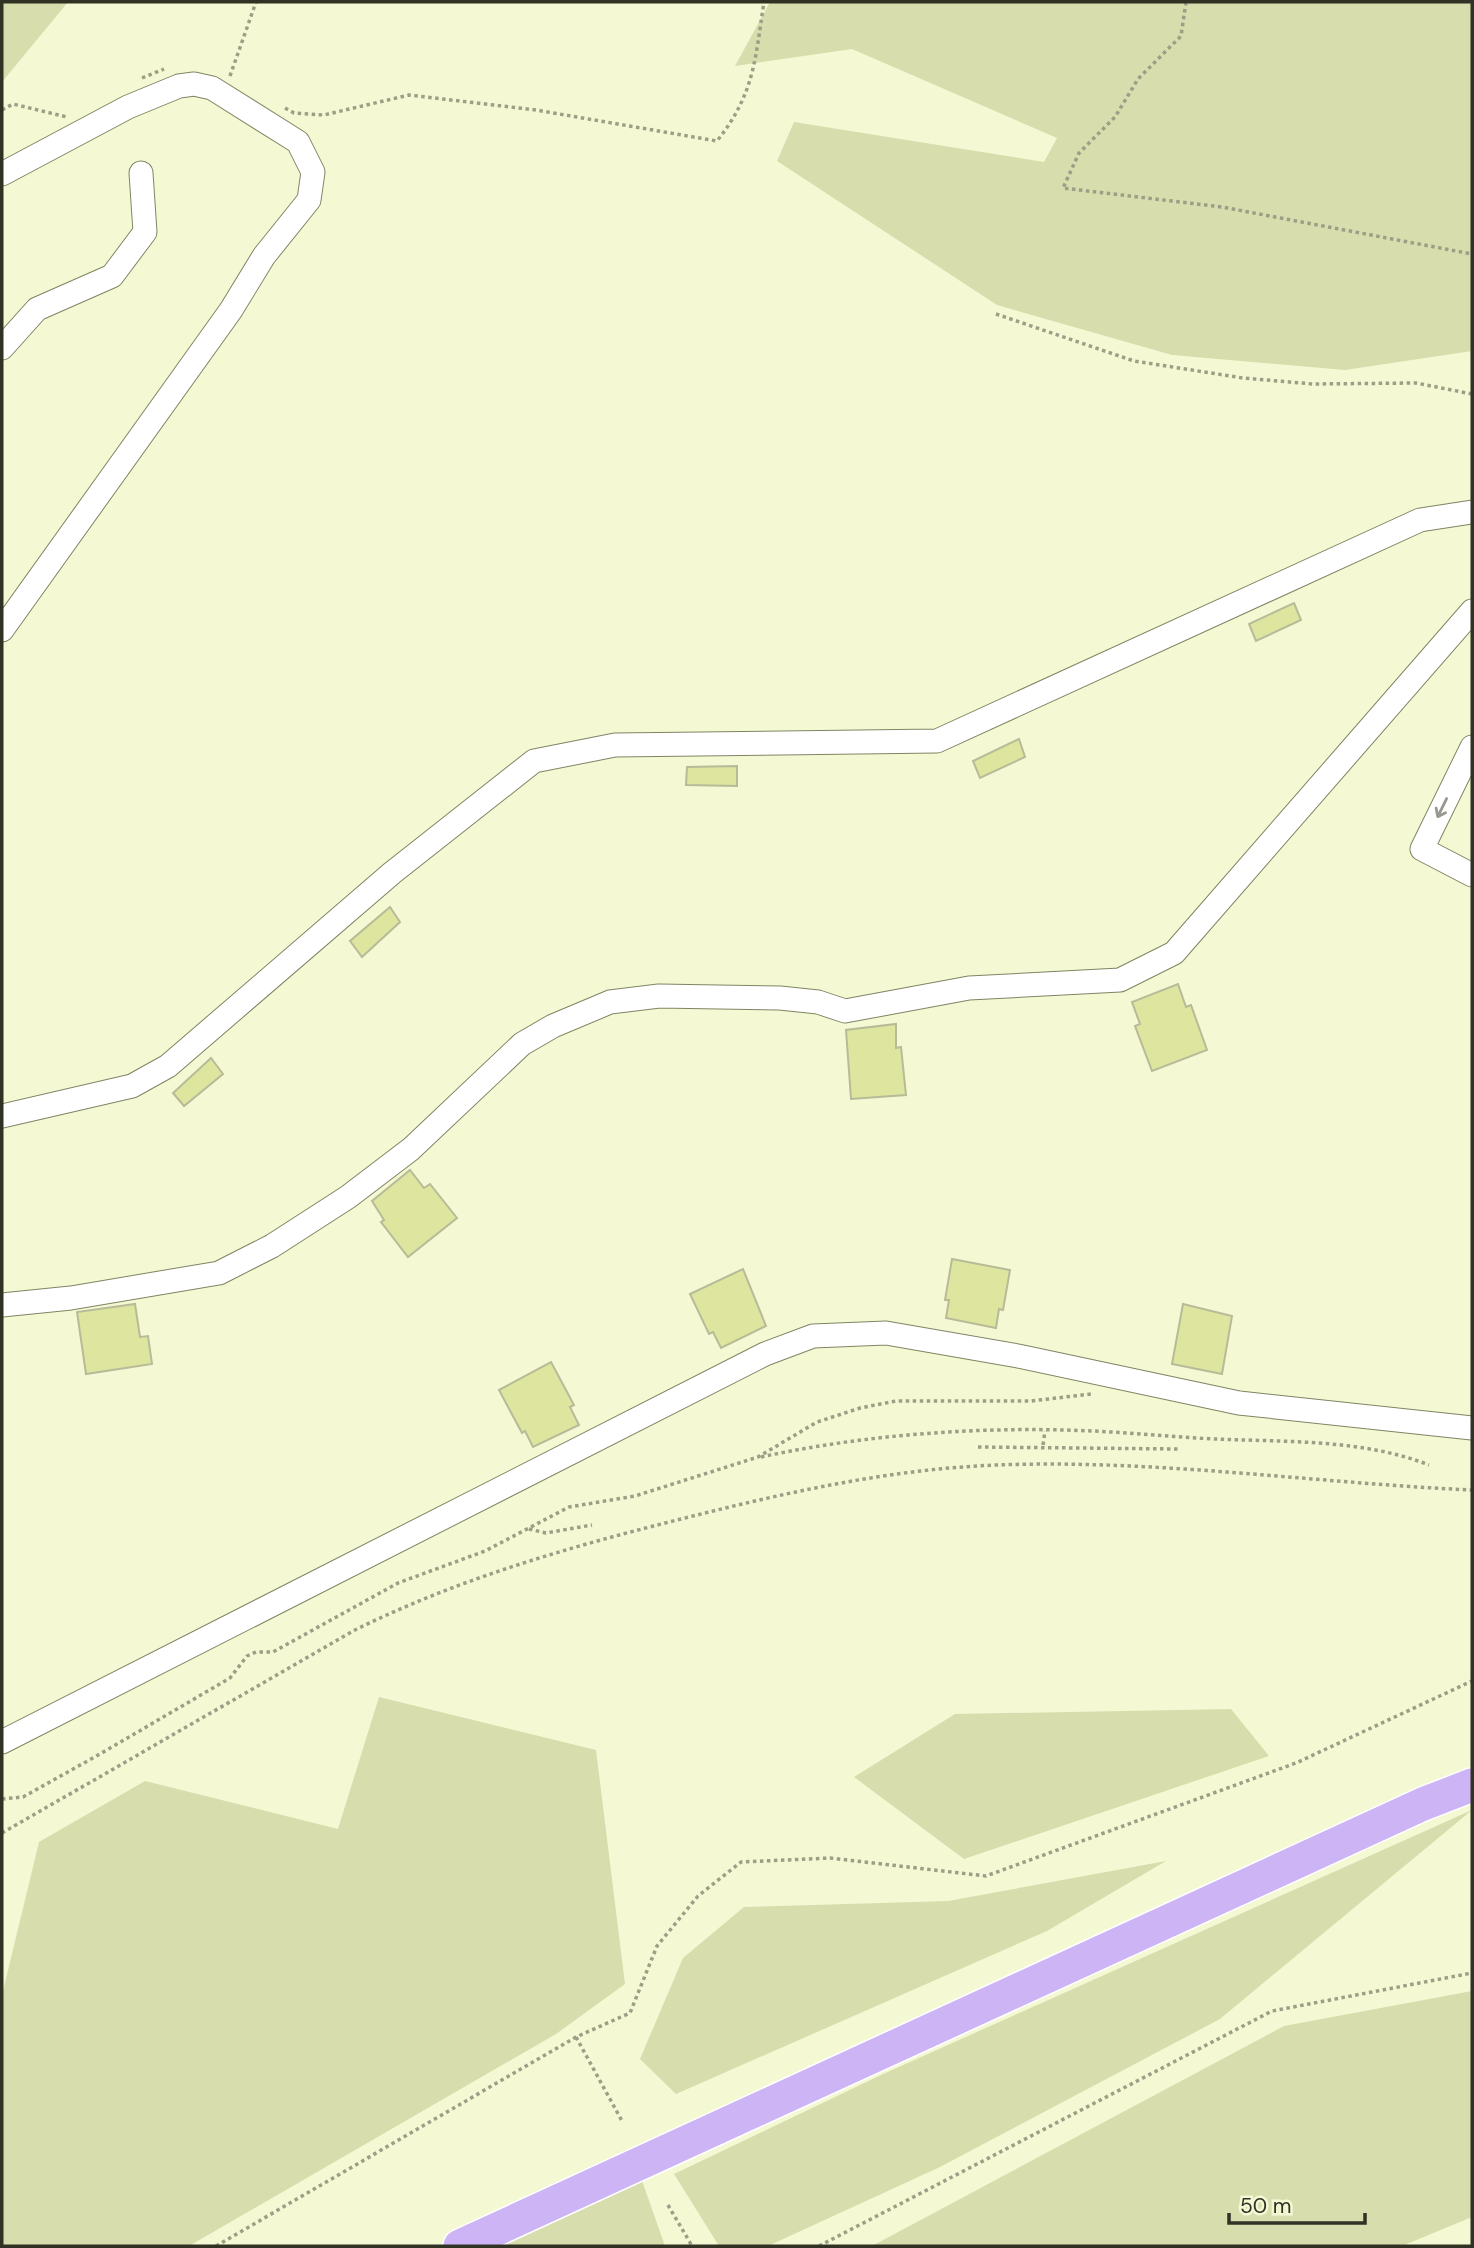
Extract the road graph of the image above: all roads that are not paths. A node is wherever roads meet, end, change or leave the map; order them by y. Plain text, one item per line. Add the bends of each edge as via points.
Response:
1 (141, 173) dead end
2 (2, 174) edge
3 (2, 348) edge
4 (1472, 512) edge
5 (1472, 611) edge
6 (2, 630) edge
7 (1472, 747) edge
8 (1472, 875) edge
9 (2, 1116) edge
10 (2, 1305) edge
11 (1472, 1428) edge
12 (2, 1742) edge
13 (1472, 1785) edge
14 (460, 2246) edge

1 - 3 lane via 145,232 112,276 37,309
2 - 6 lane via 128,107 194,84 212,88 298,142 313,172 309,200 264,256 231,310
4 - 9 lane via 1420,520 937,741 615,745 534,761 392,873 168,1066 132,1086
5 - 10 lane via 1174,953 1120,980 969,988 845,1012 818,1002 780,998 659,996 610,1002 522,1044 411,1149 348,1197 272,1246 219,1273
7 -> 8 lane via 1422,849
11 - 12 lane via 1239,1403 886,1333 813,1336 765,1354
13 - 14 highway

